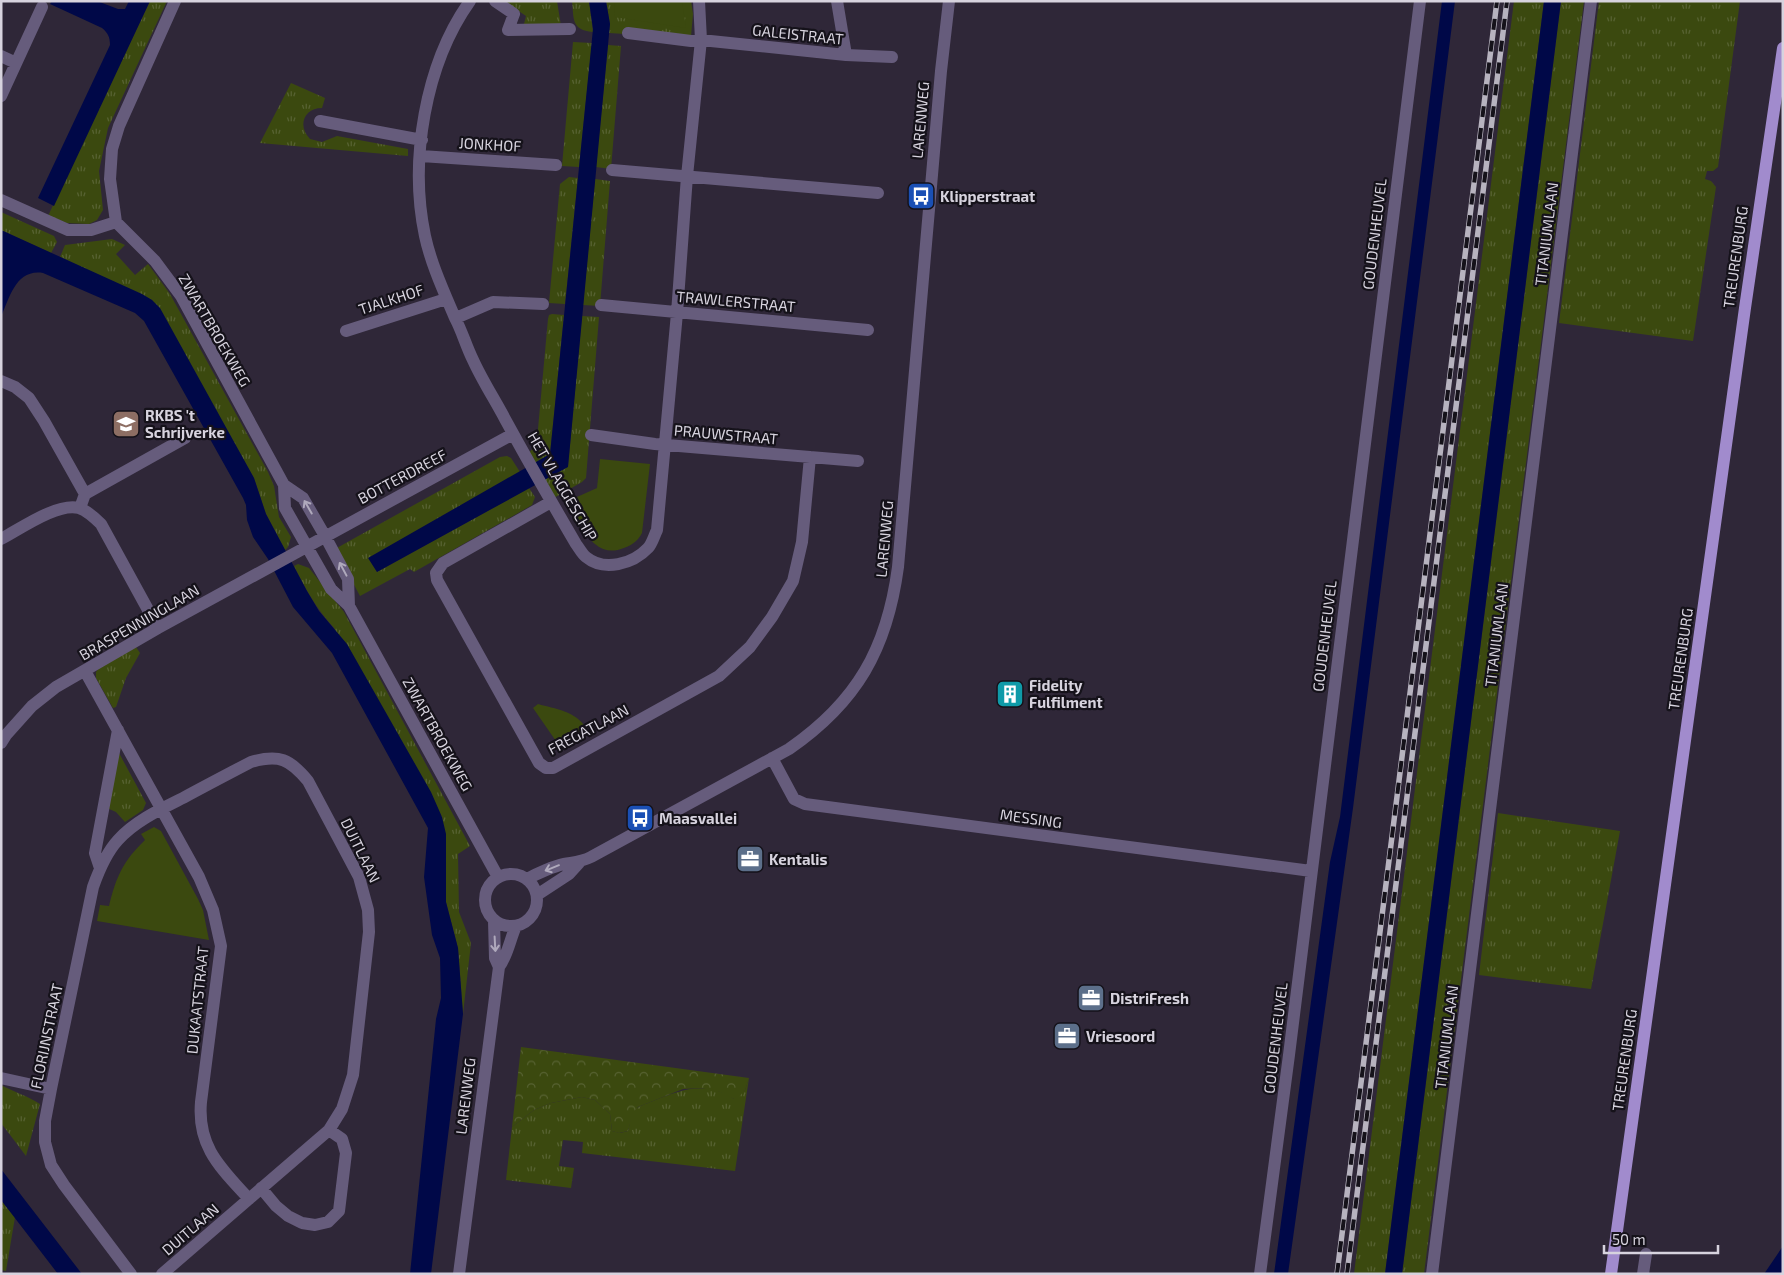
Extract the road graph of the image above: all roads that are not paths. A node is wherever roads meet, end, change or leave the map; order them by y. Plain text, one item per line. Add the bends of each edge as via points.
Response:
1 (175, 1) edge
2 (495, 1) edge
3 (699, 1) edge
4 (837, 1) edge
5 (949, 1) edge
6 (1420, 1) edge
7 (1591, 1) edge
8 (467, 2) edge
9 (42, 7) dead end
10 (570, 29) dead end
11 (628, 33) dead end
12 (702, 40) junction
13 (1783, 48) edge
14 (846, 55) junction
15 (1, 56) edge
16 (892, 57) dead end
17 (16, 63) junction
18 (1, 96) edge
19 (320, 121) dead end
20 (422, 140) junction
21 (421, 156) junction
22 (556, 165) dead end
23 (612, 170) dead end
24 (687, 176) junction
25 (878, 193) dead end
26 (1, 200) edge
27 (116, 222) junction
28 (446, 299) junction
29 (544, 304) dead end
30 (601, 305) dead end
31 (677, 313) junction
32 (456, 318) junction
33 (868, 330) dead end
34 (346, 331) dead end
35 (1, 381) edge
36 (514, 434) junction
37 (591, 435) dead end
38 (185, 438) dead end
39 (664, 445) junction
40 (810, 457) junction
41 (858, 461) dead end
42 (284, 485) junction
43 (85, 494) junction
44 (551, 502) junction
45 (80, 508) junction
46 (325, 536) junction
47 (1, 539) edge
48 (306, 546) junction
49 (349, 606) junction
50 (158, 628) junction
51 (85, 671) junction
52 (118, 730) junction
53 (1, 744) edge
54 (772, 758) junction
55 (160, 809) junction
56 (579, 863) junction
57 (100, 868) junction
58 (1311, 871) junction
59 (498, 877) junction
60 (527, 879) junction
61 (537, 895) junction
62 (494, 921) junction
63 (516, 926) junction
64 (499, 967) junction
65 (1, 1078) edge
66 (51, 1089) junction
67 (329, 1130) junction
68 (261, 1188) junction
69 (249, 1199) junction
70 (1646, 1254) dead end
71 (130, 1274) edge
72 (162, 1274) edge
73 (459, 1274) edge
74 (1260, 1274) edge
75 (1432, 1274) edge
76 (1611, 1274) edge
77 (1643, 1274) edge

1 - 27 street via 112,148 110,179
2 - 10 street via 514,14 508,30
3 - 12 street, HET VLAGGESCHIP
4 - 14 street
5 - 54 street, LARENWEG via 894,598 876,652 847,698 819,727
6 - 58 street, GOUDENHEUVEL
7 - 75 street, TITANIUMLAAN
8 - 20 street, HET VLAGGESCHIP via 435,70 428,94
9 - 17 street
11 - 12 street
12 - 14 street, GALEISTRAAT
12 - 24 street, HET VLAGGESCHIP
13 - 76 main road, TREURENBURG
14 - 16 street, GALEISTRAAT
15 - 17 street
17 - 18 street
19 - 20 street
20 - 21 street, HET VLAGGESCHIP
21 - 22 street, JONKHOF
21 - 28 street, HET VLAGGESCHIP via 420,198 426,237
23 - 24 street
24 - 25 street
24 - 31 street, HET VLAGGESCHIP
26 - 27 street via 68,230 91,230
27 - 42 street, ZWARTBROEKWEG via 155,261 181,296
28 - 32 street, HET VLAGGESCHIP
28 - 34 street, TJALKHOF
29 - 32 street via 493,302
30 - 31 street, TRAWLERSTRAAT
31 - 33 street, TRAWLERSTRAAT
31 - 39 street, HET VLAGGESCHIP
32 - 36 street, HET VLAGGESCHIP via 473,361
35 - 43 street via 29,398
36 - 44 street, HET VLAGGESCHIP
36 - 46 street, BOTTERDREEF
37 - 39 street, PRAUWSTRAAT
38 - 43 street
39 - 40 street, PRAUWSTRAAT
39 - 44 street, HET VLAGGESCHIP via 657,530 649,547 635,558 616,565 601,564 586,557
40 - 41 street, PRAUWSTRAAT
40 - 44 street, FREGATLAAN via 802,542 793,581 750,647 719,676 553,768 546,768 540,763 437,580 436,572 443,563
46 -> 42 street, ZWARTBROEKWEG via 302,498
42 - 48 street, ZWARTBROEKWEG via 285,508
43 - 45 street
45 - 47 street via 67,507 51,513
45 - 50 street via 101,524
46 - 48 street, BOTTERDREEF
49 -> 46 street, ZWARTBROEKWEG via 348,579
48 - 49 street, ZWARTBROEKWEG via 331,589
48 - 50 street, BRASPENNINGLAAN
49 - 59 street, ZWARTBROEKWEG
50 - 51 street, BRASPENNINGLAAN
51 - 52 street, DUKAATSTRAAT
51 - 53 street, BRASPENNINGLAAN via 56,687 32,706
52 - 55 street, DUKAATSTRAAT
52 - 57 street via 95,853
54 - 56 street, LARENWEG
54 - 58 street, MESSING via 794,799 805,804
55 - 57 street, FLORIJNSTRAAT via 125,832
55 - 67 street, DUITLAAN via 251,762 280,759 297,768 308,781 359,877 368,910 369,932 353,1075 342,1109
55 - 69 street, DUKAATSTRAAT via 199,877 213,910 221,946 200,1112 203,1132 217,1164
56 -> 60 street, LARENWEG via 563,864
56 - 61 street via 569,874
57 - 66 street, FLORIJNSTRAAT via 93,887
58 - 74 street, GOUDENHEUVEL
59 - 60 street via 513,874
59 - 62 street via 485,894 485,904
60 - 61 street
61 - 63 street via 533,914
62 - 63 street
62 -> 64 street via 495,958
63 - 64 street, LARENWEG via 505,960
64 - 73 street, LARENWEG
65 - 66 street
66 - 71 street, FLORIJNSTRAAT via 45,1121 51,1164
67 - 68 street, DUITLAAN
67 - 68 street via 342,1139 346,1153 339,1211 328,1222 315,1225 288,1216
68 - 69 street, DUITLAAN
69 - 72 street, DUITLAAN
70 - 77 street

